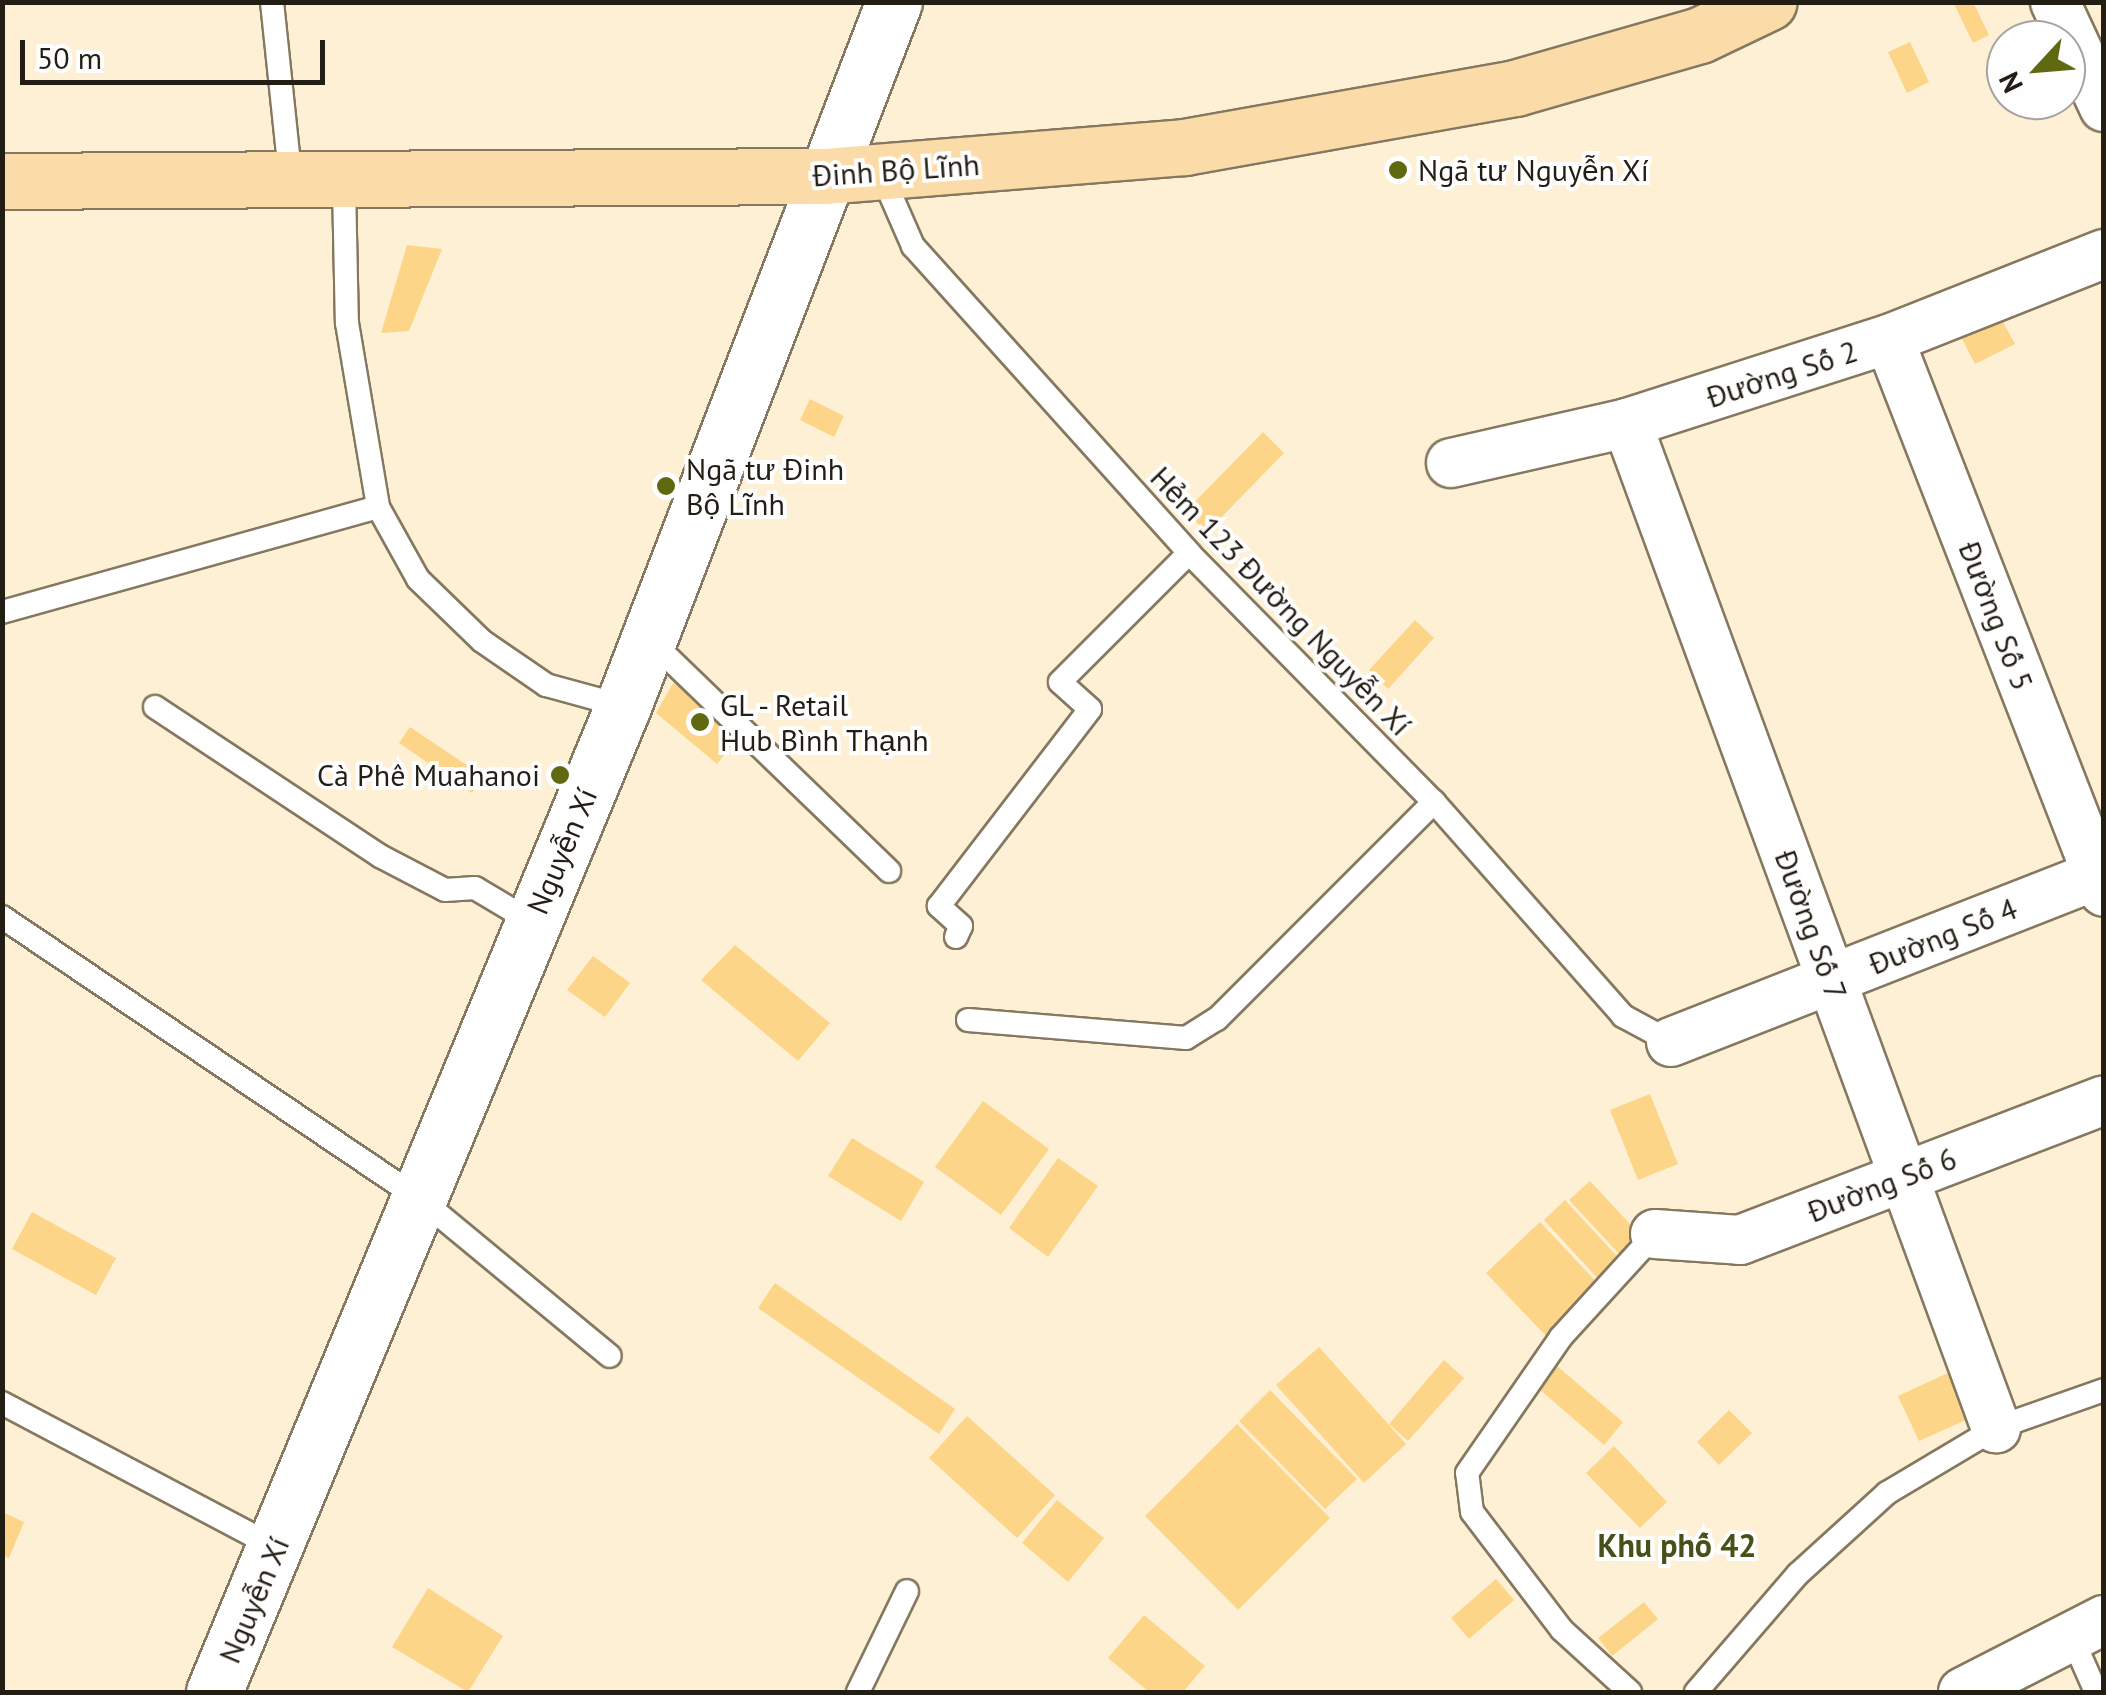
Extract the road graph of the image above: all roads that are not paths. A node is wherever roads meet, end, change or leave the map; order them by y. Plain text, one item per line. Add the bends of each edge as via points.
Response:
1 (272, 2) edge
2 (894, 2) edge
3 (1769, 2) edge
4 (2054, 2) edge
5 (2104, 107) edge
6 (881, 173) junction
7 (825, 176) junction
8 (2, 181) edge
9 (318, 184) junction
10 (2104, 254) edge
11 (1889, 340) junction
12 (1627, 424) junction
13 (1451, 463) dead end
14 (378, 507) junction
15 (1189, 553) junction
16 (2, 612) edge
17 (648, 639) junction
18 (622, 706) junction
19 (155, 708) dead end
20 (1434, 802) junction
21 (889, 871) dead end
22 (2101, 880) edge
23 (2, 917) edge
24 (532, 922) junction
25 (956, 937) dead end
26 (1832, 981) junction
27 (968, 1020) dead end
28 (1671, 1042) joint
29 (2104, 1100) edge
30 (1904, 1176) junction
31 (420, 1200) junction
32 (1655, 1234) joint
33 (610, 1356) dead end
34 (2104, 1390) edge
35 (2, 1402) edge
36 (1996, 1428) junction
37 (277, 1548) junction
38 (907, 1591) dead end
39 (2087, 1627) edge
40 (214, 1692) edge
41 (858, 1692) edge
42 (1630, 1692) edge
43 (1696, 1692) edge
44 (1964, 1692) edge
45 (2096, 1692) edge

1 - 9 lane
2 - 7 main road, Nguyễn Xí
3 - 6 main road, Đinh Bộ Lĩnh via 1700,34 1478,95 1184,147
4 - 5 street
6 - 7 main road, Đinh Bộ Lĩnh
6 - 15 lane, Hẻm 123 Đường Nguyễn Xí via 912,246
7 - 9 main road, Đinh Bộ Lĩnh
7 - 17 main road, Nguyễn Xí
8 - 9 main road, Đinh Bộ Lĩnh
9 - 14 lane
10 - 11 street, Đường Số 2
11 - 12 street, Đường Số 2
11 - 22 street, Đường Số 5
12 - 13 street, Đường Số 2
12 - 26 street, Đường Số 7
14 - 16 lane
14 - 18 lane via 418,578 482,641 546,685
15 - 20 lane, Hẻm 123 Đường Nguyễn Xí
15 - 25 lane via 1060,682 1090,709 939,906 961,926
17 - 18 main road, Nguyễn Xí
17 - 21 lane
18 - 24 main road, Nguyễn Xí
19 - 24 lane via 380,856 445,890 475,888
20 - 27 lane via 1217,1019 1186,1038
20 - 28 lane, Hẻm 123 Đường Nguyễn Xí via 1623,1016
22 - 26 street, Đường Số 4
23 - 31 lane
24 - 31 main road, Nguyễn Xí
26 - 28 street, Đường Số 4
26 - 30 street, Đường Số 7
29 - 30 street, Đường Số 6
30 - 32 street, Đường Số 6 via 1740,1240
30 - 36 street, Đường Số 7
31 - 33 lane
31 - 37 main road, Nguyễn Xí
32 - 42 lane via 1561,1337 1467,1473 1472,1512 1562,1630
34 - 36 lane
35 - 37 lane
36 - 43 lane via 1887,1492 1798,1574
37 - 40 main road, Nguyễn Xí
38 - 41 lane
39 - 44 street
39 - 45 lane

